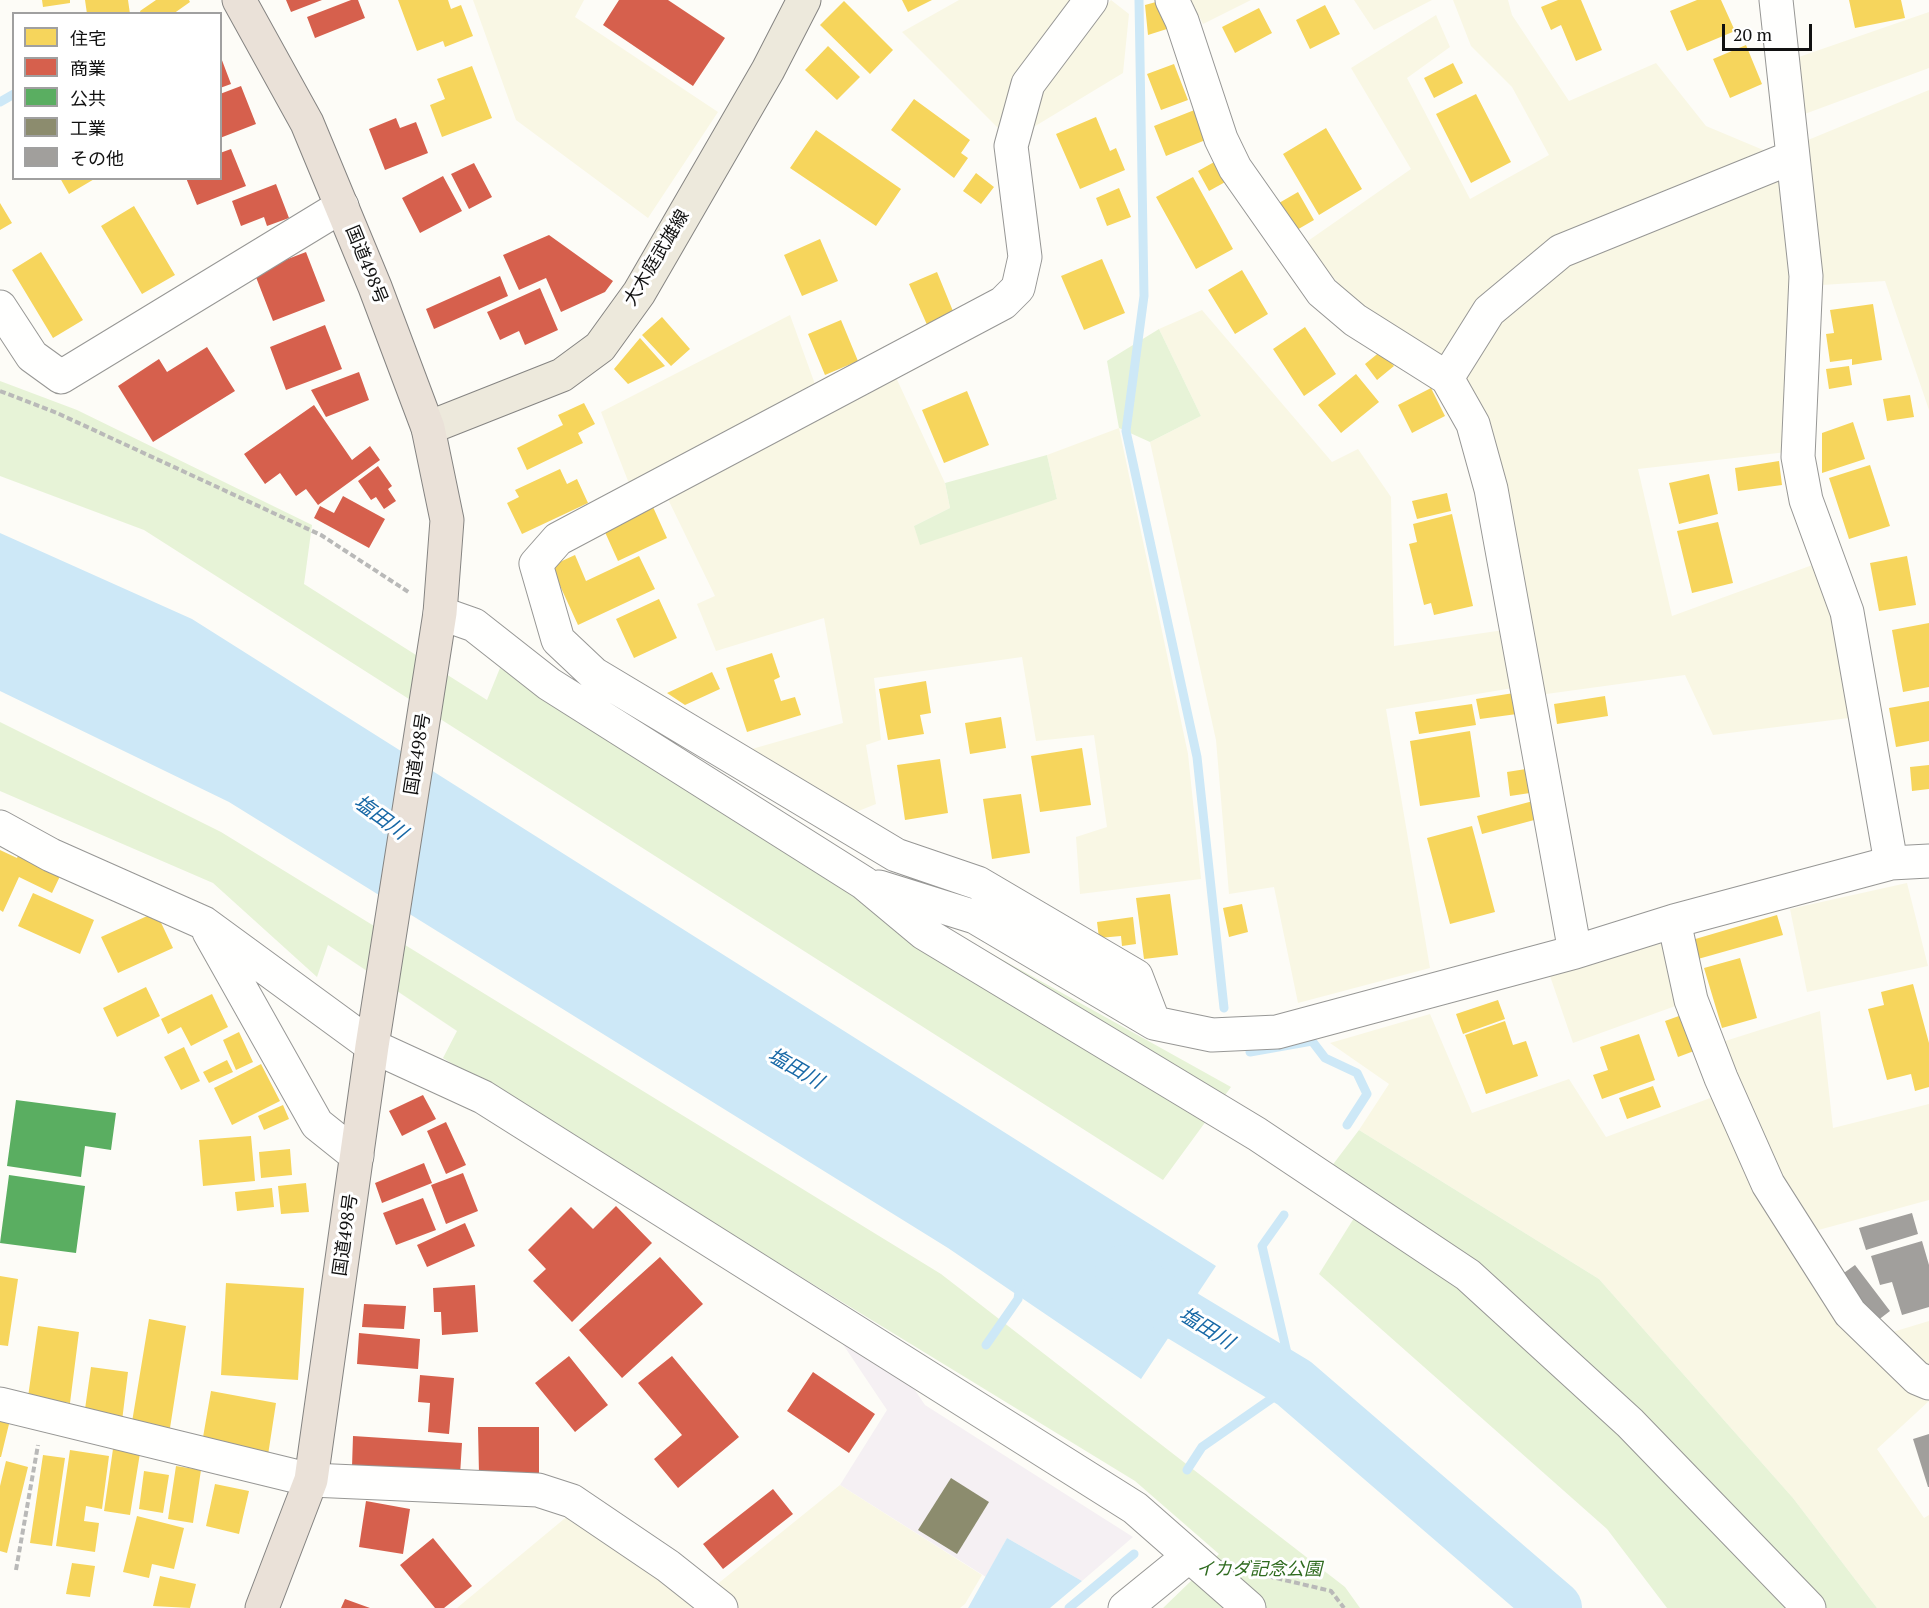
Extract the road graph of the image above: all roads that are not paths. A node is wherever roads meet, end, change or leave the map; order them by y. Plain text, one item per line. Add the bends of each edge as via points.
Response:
1 (239, 0) edge
2 (804, 0) edge
3 (1091, 0) edge
4 (1172, 0) edge
5 (1776, 0) edge
6 (1793, 157) junction
7 (342, 206) junction
8 (0, 307) edge
9 (1447, 378) junction
10 (428, 428) junction
11 (440, 613) junction
12 (0, 827) edge
13 (1929, 861) edge
14 (1891, 863) junction
15 (864, 883) junction
16 (1674, 921) junction
17 (204, 923) junction
18 (1575, 952) junction
19 (1155, 1023) junction
20 (372, 1046) junction
21 (357, 1156) junction
22 (1929, 1383) edge
23 (0, 1404) edge
24 (311, 1480) junction
25 (1189, 1556) junction
26 (262, 1608) edge
27 (720, 1608) edge
28 (1125, 1608) edge
29 (1249, 1608) edge
30 (1809, 1608) edge

1 - 7 highway, 国道498号 via 307,123
2 - 10 main road, 大木庭武雄線 via 768,70 639,292 600,347 562,375
3 - 19 street via 1028,84 1011,146 1025,257 1018,288 1003,303 558,539 536,564 558,640 594,674 896,855 978,883 1136,976
4 - 9 street via 1221,140 1235,168 1322,292 1355,320
5 - 6 street
6 - 9 street via 1562,251 1489,311
6 - 14 street via 1806,276 1798,457 1806,500 1847,612
7 - 8 street via 61,377 32,356
7 - 10 highway, 国道498号
9 - 18 street via 1473,424 1491,489
10 - 11 highway, 国道498号 via 447,520
11 - 15 street via 474,625 549,684
11 - 20 highway, 国道498号
12 - 17 street via 51,855
13 - 14 street
14 - 16 street
15 - 19 street via 975,917
15 - 30 street via 924,933 1257,1134 1468,1275 1630,1424
16 - 18 street
16 - 22 street via 1691,1000 1720,1078 1768,1184 1850,1313 1917,1378
17 - 20 street
17 - 21 street via 318,1124
18 - 19 street via 1277,1032 1212,1035
20 - 21 highway, 国道498号
20 - 25 street via 493,1103 1135,1508
21 - 24 highway, 国道498号
23 - 24 street
24 - 26 highway, 国道498号
24 - 27 street via 538,1490 572,1501 668,1566
25 - 28 street
25 - 29 street

